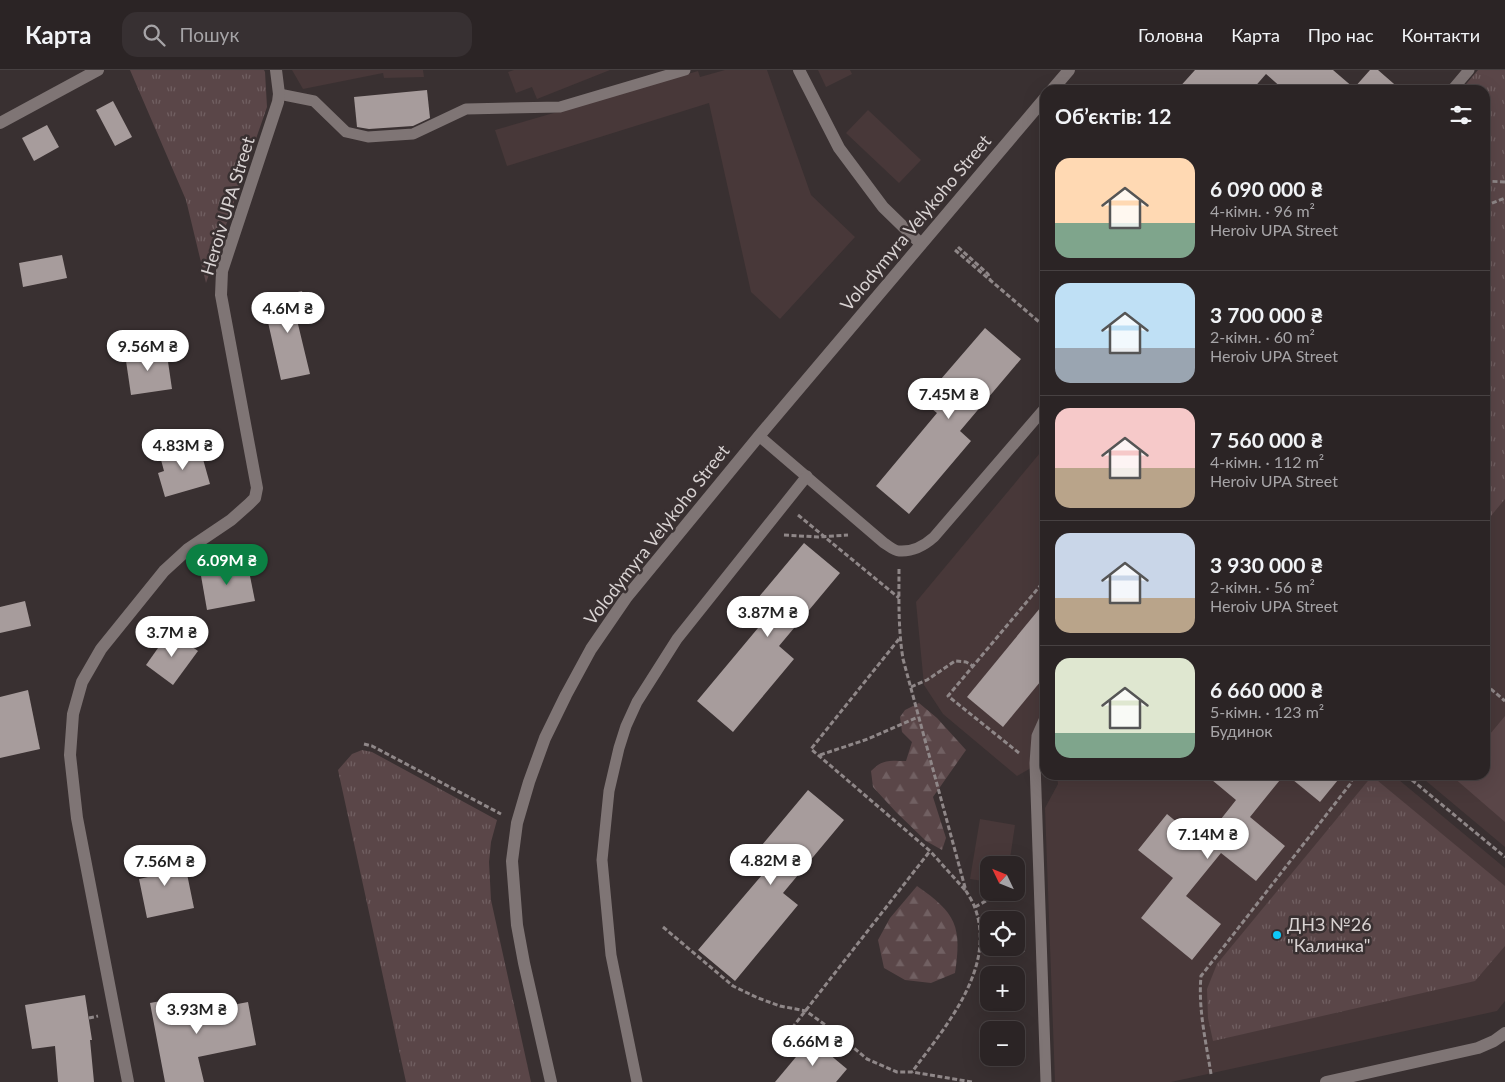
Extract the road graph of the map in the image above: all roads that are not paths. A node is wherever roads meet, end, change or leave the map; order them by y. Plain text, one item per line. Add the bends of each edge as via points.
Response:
1 (98, 70) edge
2 (276, 70) edge
3 (685, 70) edge
4 (799, 70) edge
5 (1069, 70) edge
6 (1469, 70) edge
7 (1056, 85) edge
8 (1456, 85) edge
9 (279, 94) junction
10 (1040, 104) edge
11 (0, 123) edge
12 (921, 244) junction
13 (1040, 414) edge
14 (758, 436) junction
15 (807, 476) junction
16 (1040, 728) edge
17 (1505, 1033) edge
18 (128, 1082) edge
19 (551, 1082) edge
20 (637, 1082) edge
21 (1046, 1082) edge
22 (1326, 1082) edge

1 - 11 street
2 - 9 street, Heroiv UPA Street
3 - 9 lane via 560,107 466,109 413,134 368,137 346,132 314,101
4 - 12 street via 839,148 883,207
5 - 7 street
6 - 8 lane
9 - 18 street, Heroiv UPA Street via 220,283 257,488 255,498 164,571 101,648 82,682 73,714 70,755 77,818
10 - 12 street, Volodymyra Velykoho Street
12 - 14 street, Volodymyra Velykoho Street
13 - 15 lane via 934,537 917,548 899,551 892,548
14 - 15 lane
14 - 19 street, Volodymyra Velykoho Street via 626,598 591,649 545,738 529,782 517,823 512,861 517,925
15 - 20 lane via 677,639 637,702 619,748 609,791 602,860 610,955
16 - 21 lane via 1036,736 1036,767
17 - 22 street via 1478,1048

